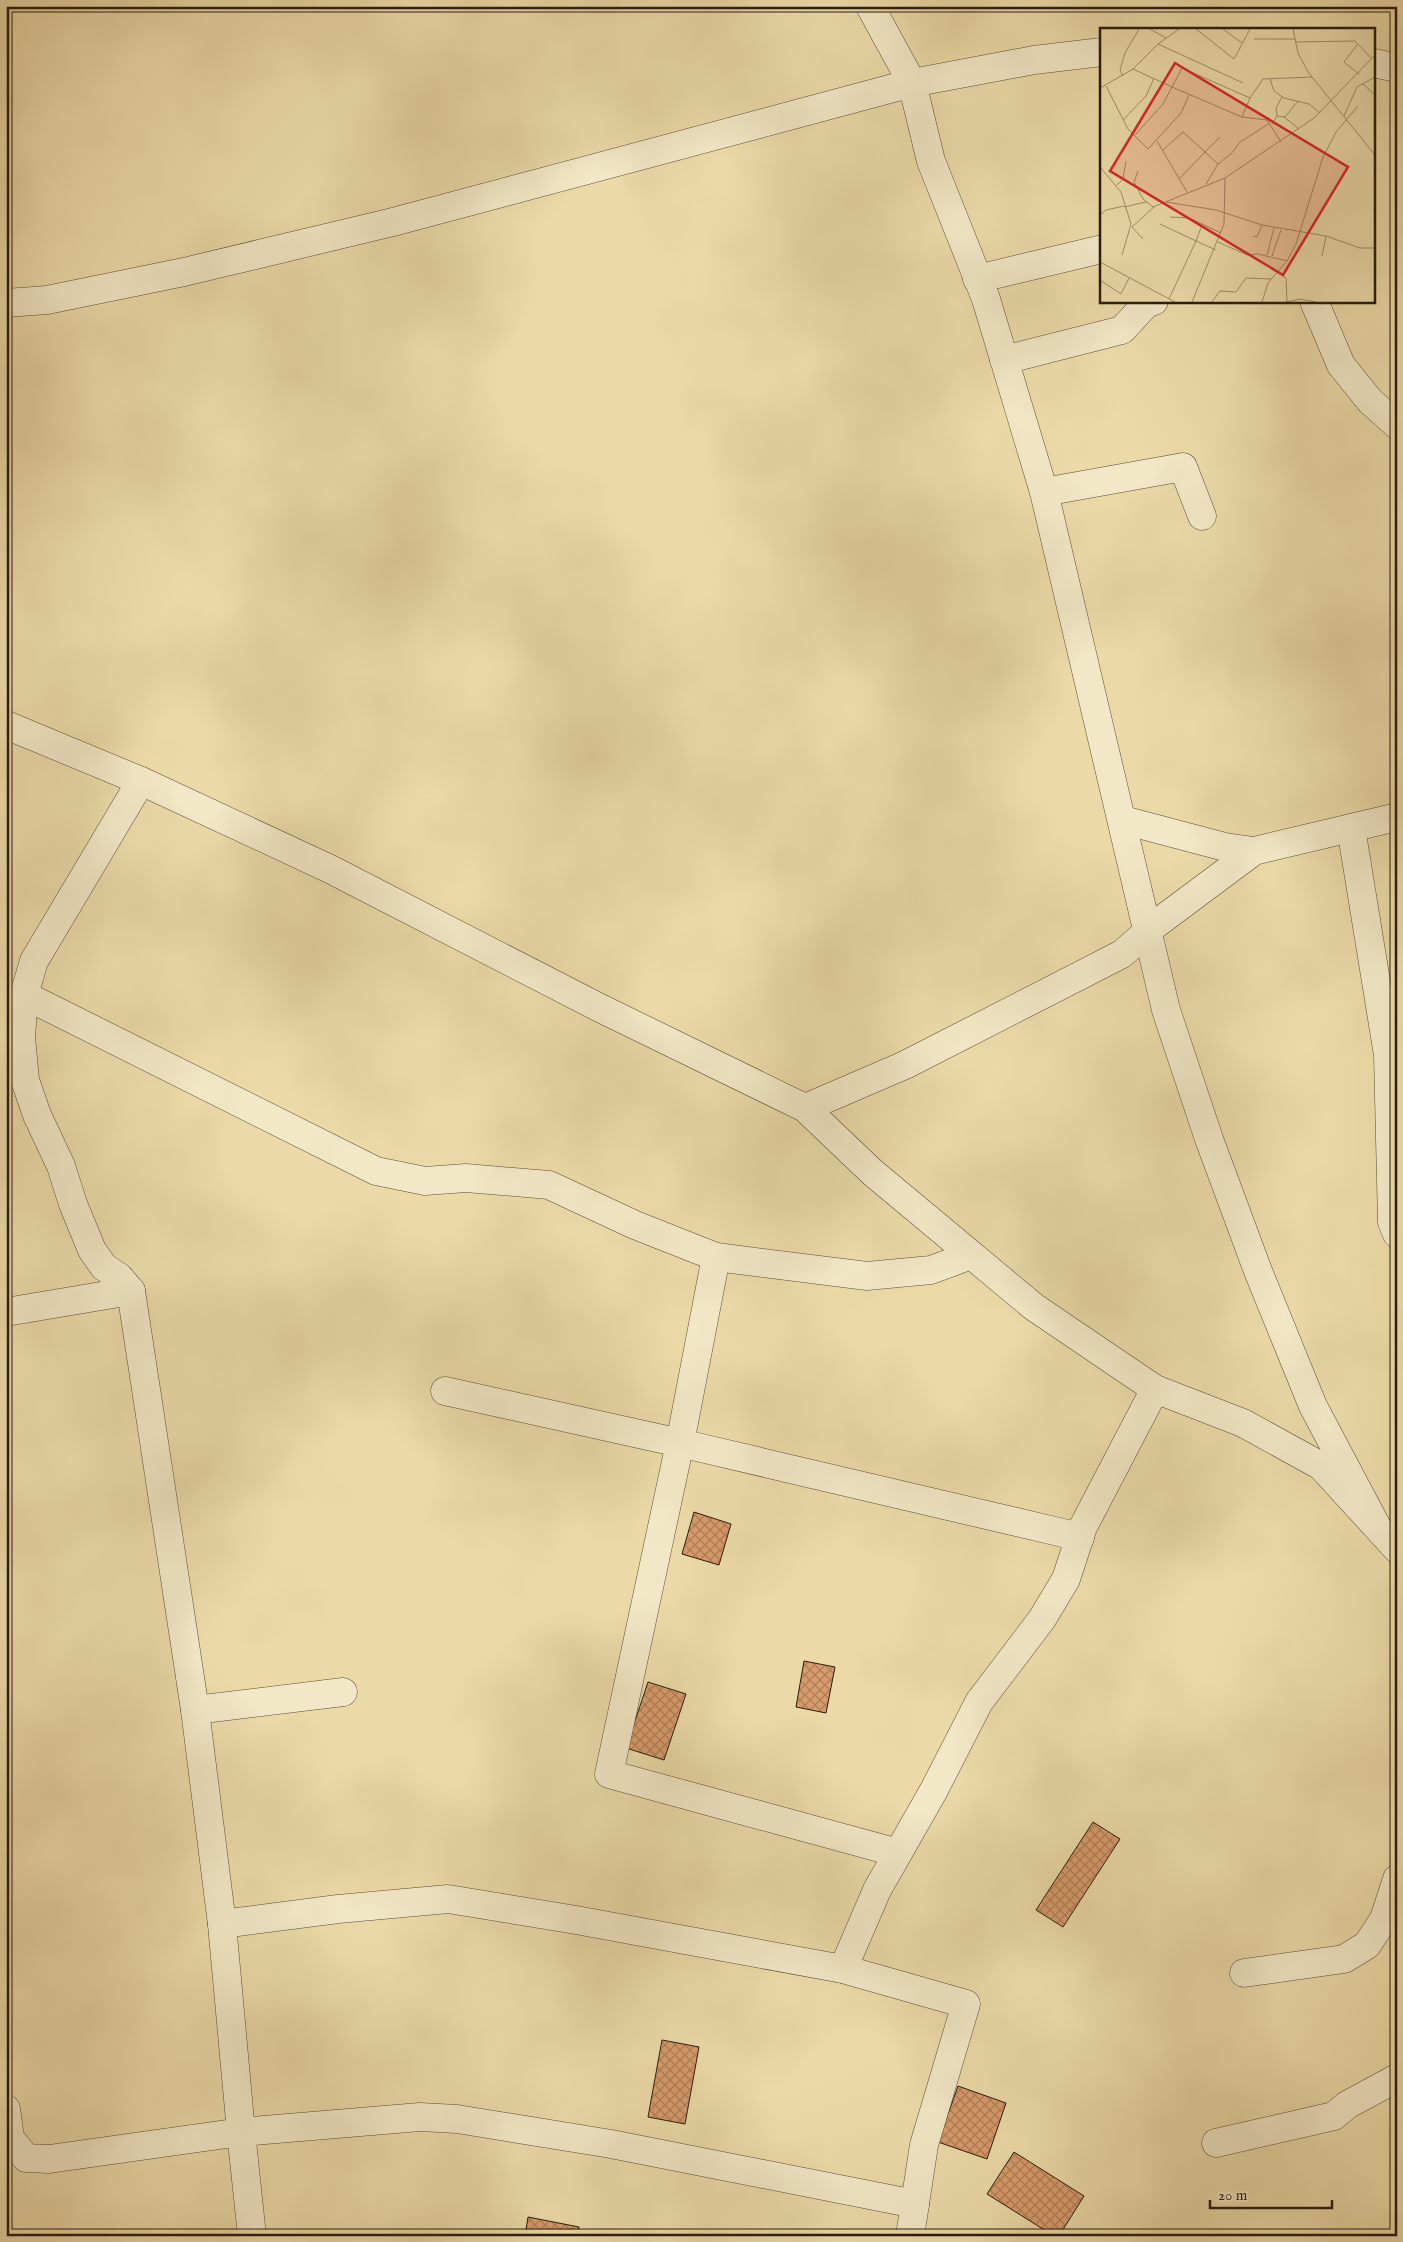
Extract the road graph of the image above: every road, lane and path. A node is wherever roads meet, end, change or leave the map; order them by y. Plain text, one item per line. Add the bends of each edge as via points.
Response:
1 (870, 6) edge
2 (1100, 52) edge
3 (1376, 63) edge
4 (1397, 68) edge
5 (912, 83) junction
6 (1100, 249) edge
7 (978, 279) junction
8 (1150, 302) edge
9 (1314, 302) edge
10 (6, 303) edge
11 (1004, 360) junction
12 (1397, 425) edge
13 (1044, 492) junction
14 (1202, 516) dead end
15 (6, 725) edge
16 (142, 781) junction
17 (1397, 817) edge
18 (1123, 820) junction
19 (1351, 828) junction
20 (1254, 852) junction
21 (1148, 931) junction
22 (20, 981) edge
23 (1392, 1055) edge
24 (805, 1108) junction
25 (1397, 1234) edge
26 (971, 1255) junction
27 (716, 1257) junction
28 (132, 1291) junction
29 (6, 1312) edge
30 (1155, 1389) junction
31 (445, 1391) dead end
32 (680, 1443) junction
33 (1376, 1524) junction
34 (1080, 1537) junction
35 (1397, 1549) edge
36 (343, 1692) dead end
37 (194, 1710) junction
38 (898, 1852) junction
39 (1397, 1879) edge
40 (222, 1924) junction
41 (843, 1969) junction
42 (1244, 1973) dead end
43 (1397, 2078) edge
44 (6, 2109) edge
45 (241, 2132) junction
46 (1216, 2143) dead end
47 (915, 2204) junction
48 (252, 2236) edge
49 (910, 2236) edge

1 - 5 street
2 - 5 street via 1034,60
3 - 4 street
5 - 7 street via 931,161
5 - 10 street via 384,224 184,272 48,300
6 - 7 street
7 - 11 street
8 - 11 street via 1122,330
9 - 12 street via 1341,365 1370,400
11 - 13 street
13 - 14 street via 1183,468
13 - 18 street
15 - 16 street
16 - 22 street
16 - 24 street via 330,870
17 - 19 street
18 - 20 street
18 - 21 street
19 - 20 street
19 - 23 street
20 - 21 street
21 - 24 street via 1122,954 905,1065
21 - 33 street via 1166,1010 1258,1271 1313,1406
22 - 27 street via 376,1171 425,1181 466,1178 549,1185 634,1225
22 - 28 street via 25,1080 37,1115 61,1166 92,1250 104,1267 119,1276
23 - 25 street via 1392,1222
24 - 26 street via 872,1172
26 - 27 street via 931,1270 867,1276
26 - 30 street via 1034,1307
27 - 32 street
28 - 29 street
28 - 37 street
30 - 33 street via 1243,1423 1321,1466
30 - 34 street
31 - 32 street
32 - 34 street
32 - 38 street via 609,1774
33 - 35 street
34 - 38 street via 1066,1579 1042,1619 979,1702
36 - 37 street
37 - 40 street
38 - 41 street via 877,1890
39 - 42 street via 1384,1920 1367,1945 1344,1959
40 - 41 street via 338,1909 448,1900
40 - 45 street
41 - 47 street via 966,2004 924,2145
43 - 46 street via 1347,2105 1334,2116
44 - 45 street via 10,2138 26,2158 49,2159
45 - 47 street via 420,2117 457,2119 611,2144
45 - 48 street
47 - 49 street

